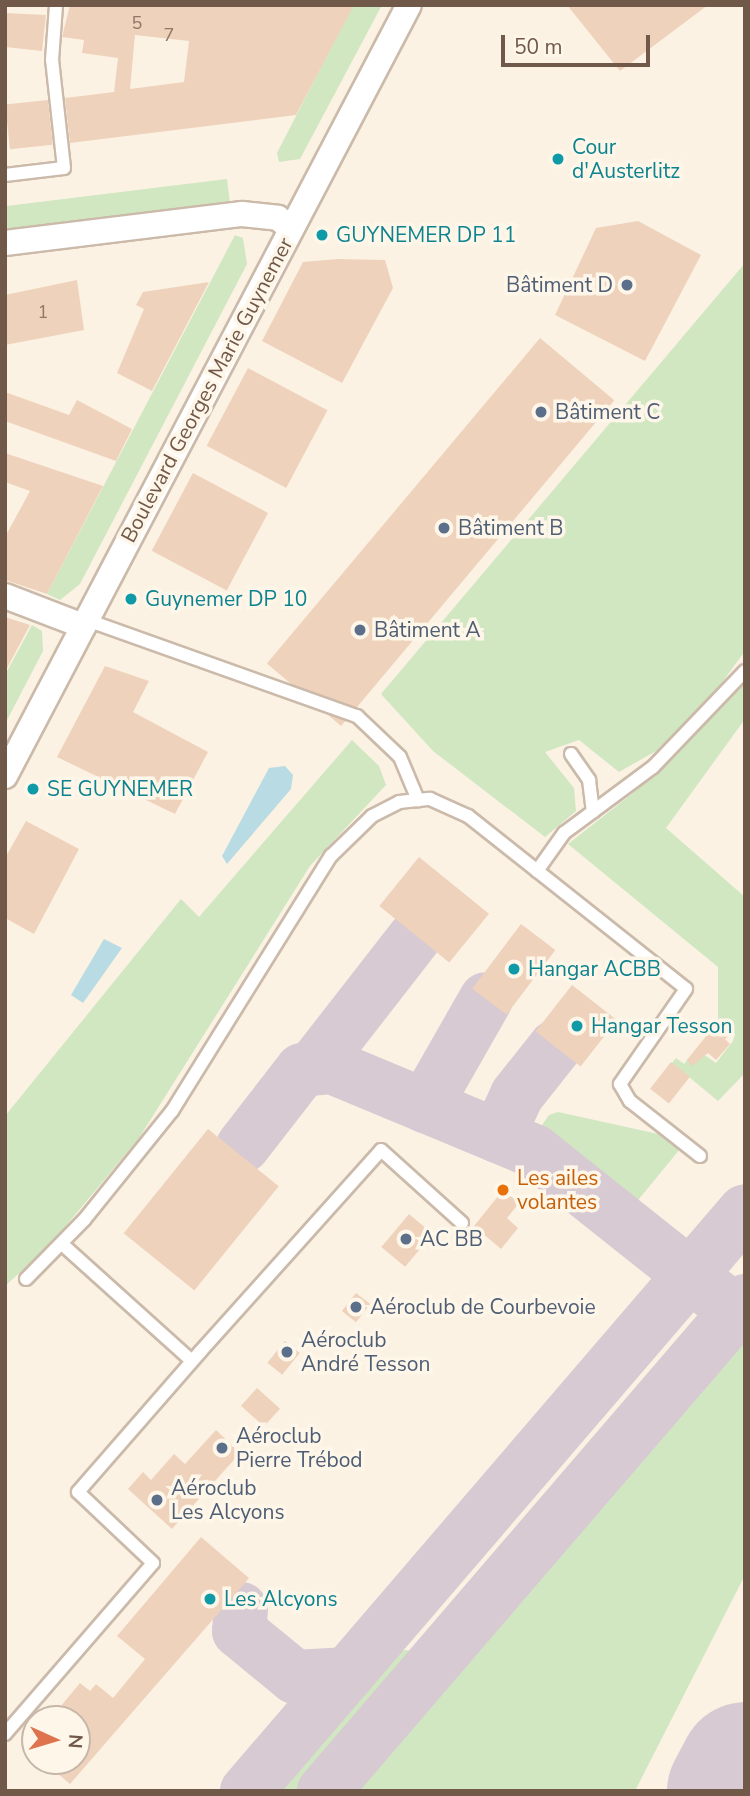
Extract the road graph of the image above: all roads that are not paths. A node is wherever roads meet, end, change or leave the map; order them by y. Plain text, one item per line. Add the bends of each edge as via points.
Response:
1 (56, 5) edge
2 (409, 5) edge
3 (5, 175) edge
4 (291, 229) junction
5 (5, 243) edge
6 (5, 596) edge
7 (85, 623) junction
8 (745, 671) edge
9 (570, 754) dead end
10 (5, 776) edge
11 (418, 800) junction
12 (593, 811) junction
13 (537, 871) junction
14 (699, 1156) dead end
15 (462, 1223) dead end
16 (62, 1244) junction
17 (26, 1279) dead end
18 (192, 1361) junction
19 (5, 1734) edge

1 - 3 lane via 52,60 64,168
2 - 4 street, Boulevard Georges Marie Guynemer
4 - 5 street via 278,218 242,214
4 - 7 street, Boulevard Georges Marie Guynemer
6 - 7 street
7 - 10 street, Boulevard Georges Marie Guynemer
7 - 11 lane via 357,716 400,757
8 - 12 lane via 653,767
9 - 12 lane via 589,780
11 - 13 lane via 458,810
11 - 16 lane via 384,807 331,856 172,1111
12 - 13 lane via 564,833
13 - 14 lane via 686,989 620,1084 630,1101
15 - 18 lane via 381,1150
16 - 17 lane
16 - 18 lane
18 - 19 lane via 78,1492 153,1563

